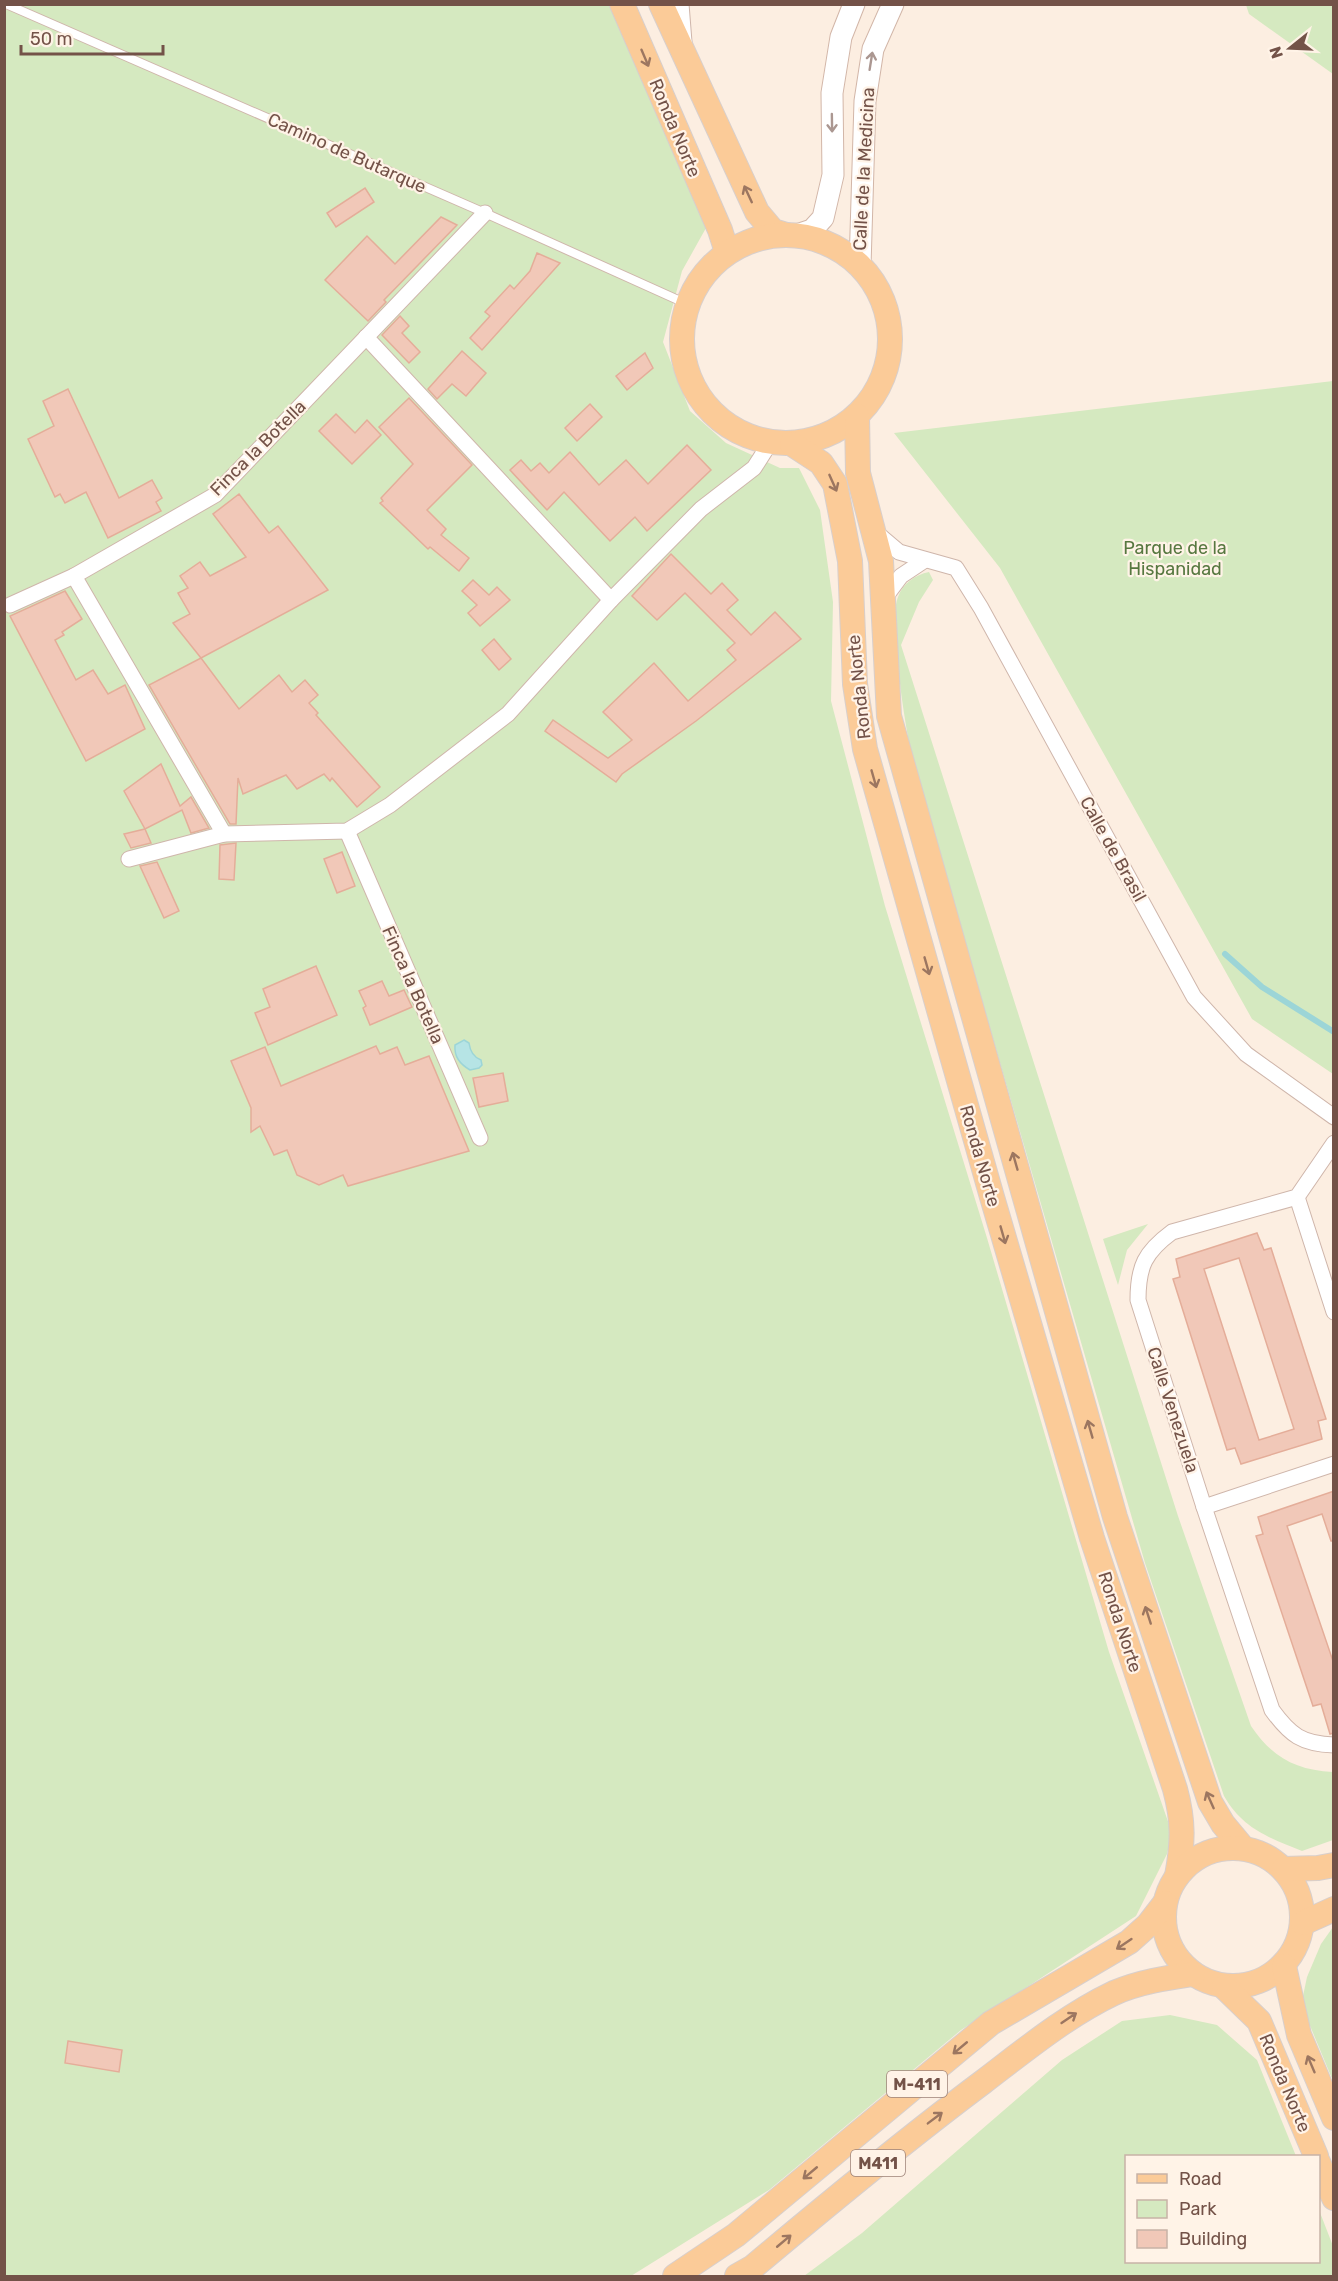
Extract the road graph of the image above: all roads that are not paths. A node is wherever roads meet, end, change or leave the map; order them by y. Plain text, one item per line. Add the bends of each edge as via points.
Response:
1 (6, 4) edge
2 (622, 4) edge
3 (661, 4) edge
4 (681, 4) edge
5 (854, 4) edge
6 (893, 4) edge
7 (685, 57) junction
8 (485, 213) junction
9 (792, 235) junction
10 (727, 252) junction
11 (860, 266) junction
12 (687, 304) junction
13 (366, 337) junction
14 (857, 416) junction
15 (781, 444) junction
16 (873, 530) junction
17 (925, 560) junction
18 (74, 576) junction
19 (611, 600) junction
20 (883, 600) junction
21 (10, 605) dead end
22 (346, 831) junction
23 (224, 834) junction
24 (129, 860) dead end
25 (1334, 1117) edge
26 (480, 1138) dead end
27 (1334, 1143) edge
28 (1297, 1197) junction
29 (1334, 1312) edge
30 (1334, 1464) edge
31 (1204, 1507) junction
32 (1334, 1745) edge
33 (1243, 1848) junction
34 (1334, 1865) edge
35 (1284, 1869) junction
36 (1177, 1876) junction
37 (1165, 1903) junction
38 (1334, 1909) edge
39 (1303, 1923) junction
40 (1284, 1966) junction
41 (1193, 1974) junction
42 (1224, 1987) junction
43 (1334, 2118) edge
44 (1315, 2155) edge
45 (1320, 2166) edge
46 (1334, 2198) edge
47 (675, 2277) edge
48 (737, 2277) edge

1 - 8 lane, Camino de Butarque
2 -> 10 main road, Ronda Norte
3 - 7 main road, Ronda Norte
4 - 7 street
5 -> 9 main road, Calle de la Medicina via 841,37 832,93 833,175 823,218 812,230
11 -> 6 main road, Calle de la Medicina via 865,101 873,49
9 -> 7 main road, Ronda Norte via 774,231 757,212
8 - 12 lane, Camino de Butarque
8 - 13 street, Finca la Botella
9 - 10 main road, Ronda Norte via 755,240
9 - 11 main road, Ronda Norte via 831,245
10 - 12 main road, Ronda Norte via 703,276
11 - 14 main road, Ronda Norte via 883,301 890,342 881,382
12 - 15 main road, Ronda Norte via 681,335 684,365 696,394 716,417 741,434
13 - 18 street, Finca la Botella via 215,495
13 - 19 street
14 - 15 main road, Ronda Norte via 813,441
14 - 16 main road, Ronda Norte via 858,473
15 - 19 street via 701,509
15 -> 36 main road, Ronda Norte via 821,463 835,484 850,561 855,684 865,749 1092,1538 1175,1789 1182,1815 1183,1845
16 - 17 street, Calle de Brasil via 899,552
16 - 20 main road, Ronda Norte via 881,561
17 - 20 street via 901,576
17 - 25 street, Calle de Brasil via 956,568 1194,997 1246,1054
18 - 21 street, Finca la Botella
18 - 23 street
19 - 22 street via 508,714 390,806
33 -> 20 main road, Ronda Norte via 1210,1802 1112,1506 890,716
22 - 23 street
22 - 26 street, Finca la Botella
23 - 24 street
27 - 28 street
28 - 29 street
28 - 31 street, Calle Venezuela via 1172,1232 1156,1243 1143,1262 1138,1300
30 - 31 street
31 - 32 street, Calle Venezuela via 1272,1710 1285,1728 1302,1740
33 - 35 main road via 1258,1852
33 - 36 main road via 1206,1853
34 - 35 main road
35 - 39 main road via 1299,1894
36 - 37 main road
37 - 41 main road via 1169,1943
37 -> 47 main road, M-411 via 1129,1942 991,2023 736,2235
38 - 39 main road
39 - 40 main road via 1297,1946
40 - 42 main road via 1266,1979 1246,1986
43 -> 40 main road, Ronda Norte via 1299,2035
41 - 42 main road
48 -> 41 main road, M411 via 900,2144 1041,2037 1116,1992 1158,1979
42 - 44 main road, Ronda Norte via 1259,2021
45 - 46 main road

